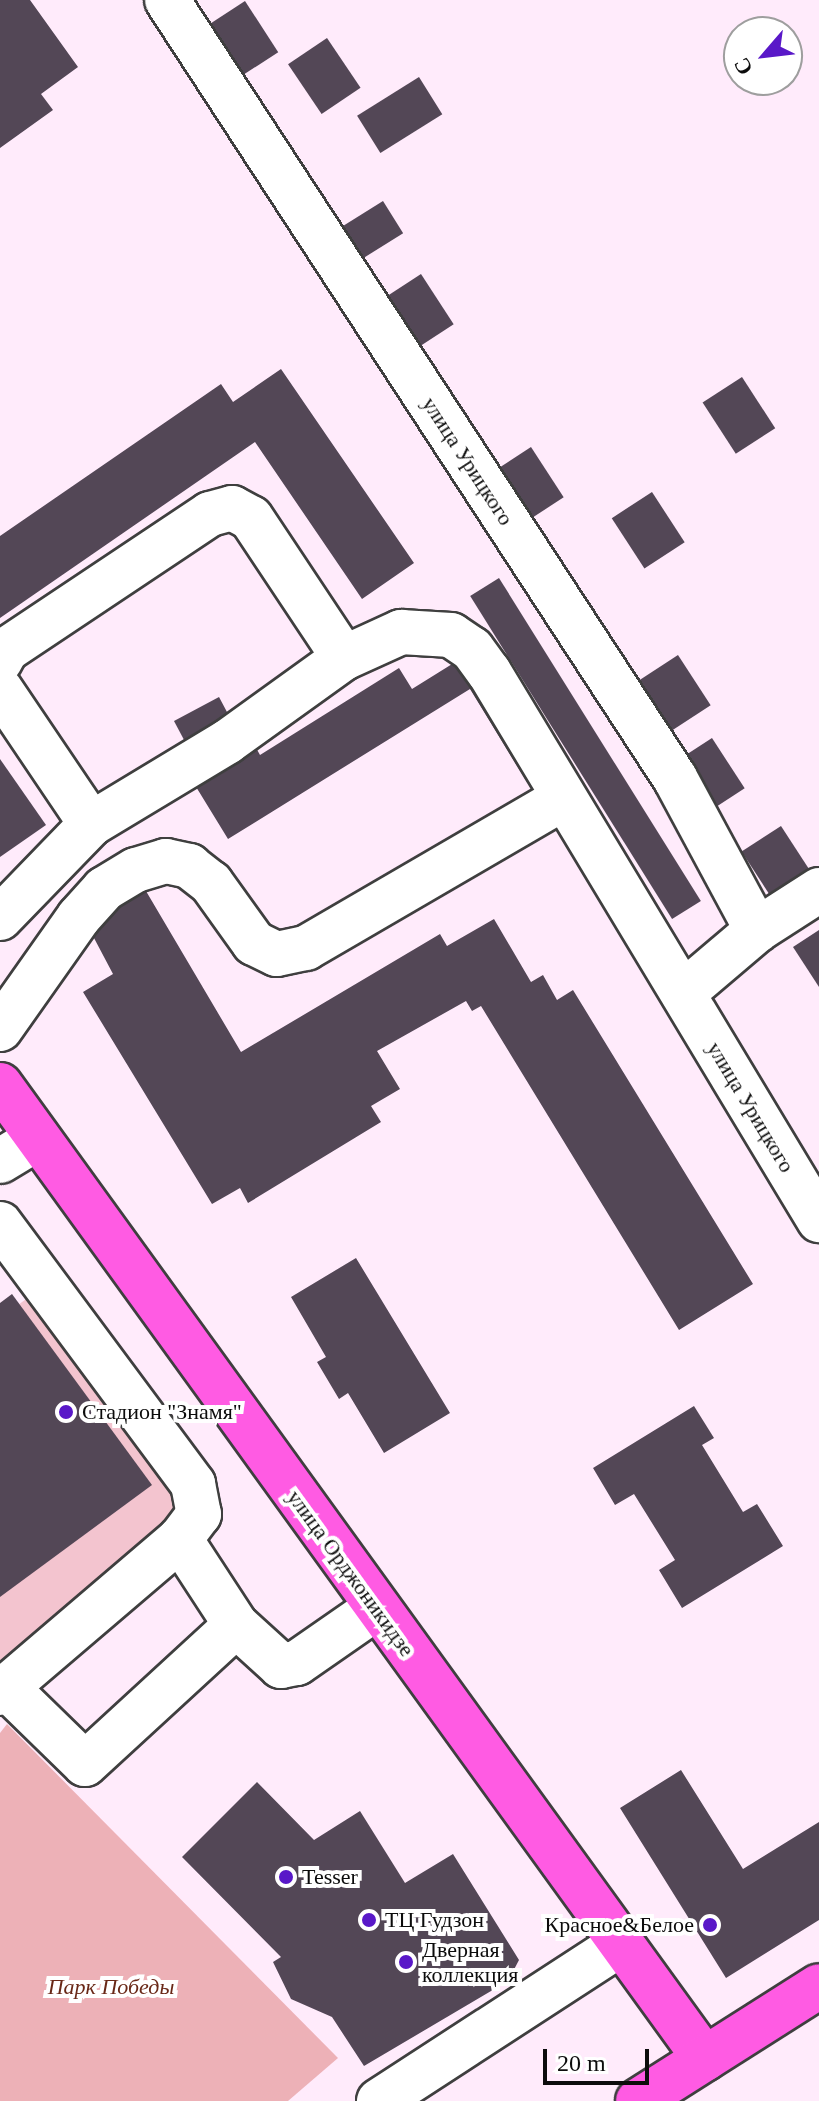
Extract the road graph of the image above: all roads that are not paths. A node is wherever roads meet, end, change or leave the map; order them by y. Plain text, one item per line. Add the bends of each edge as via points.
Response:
1 (167, 0) edge
2 (344, 658) junction
3 (0, 661) edge
4 (0, 689) edge
5 (564, 798) junction
6 (91, 824) junction
7 (819, 890) edge
8 (0, 918) edge
9 (757, 930) junction
10 (683, 993) junction
11 (0, 1029) edge
12 (0, 1085) edge
13 (38, 1138) junction
14 (0, 1161) edge
15 (819, 1220) edge
16 (0, 1224) edge
17 (180, 1539) junction
18 (376, 1608) junction
19 (236, 1625) junction
20 (3, 1690) edge
21 (621, 1944) junction
22 (819, 1986) edge
23 (705, 2059) junction
24 (379, 2101) edge
25 (638, 2101) edge

1 - 9 street, улица Урицкого via 675,778
2 - 3 street via 251,518 232,508 210,514 6,650
2 - 5 street, улица Урицкого via 401,632 451,635 472,649 489,672
2 - 6 street, улица Урицкого via 227,742
4 - 6 street
5 - 10 street, улица Урицкого
5 - 11 street via 306,948 277,954 254,943 211,883 189,866 166,861 136,870 104,889 79,917
6 - 8 street, улица Урицкого
7 - 9 street
9 - 10 street
10 - 15 street, улица Урицкого
12 - 13 main road, улица Орджоникидзе
13 - 14 street
13 - 18 main road, улица Орджоникидзе
16 - 17 street via 193,1484 199,1514
17 - 19 street
17 - 20 street
18 - 19 street via 297,1663 281,1666
18 - 21 main road, улица Орджоникидзе
19 - 20 street via 85,1764
21 - 23 main road, улица Орджоникидзе
21 - 24 street
22 - 23 main road
23 - 25 main road

